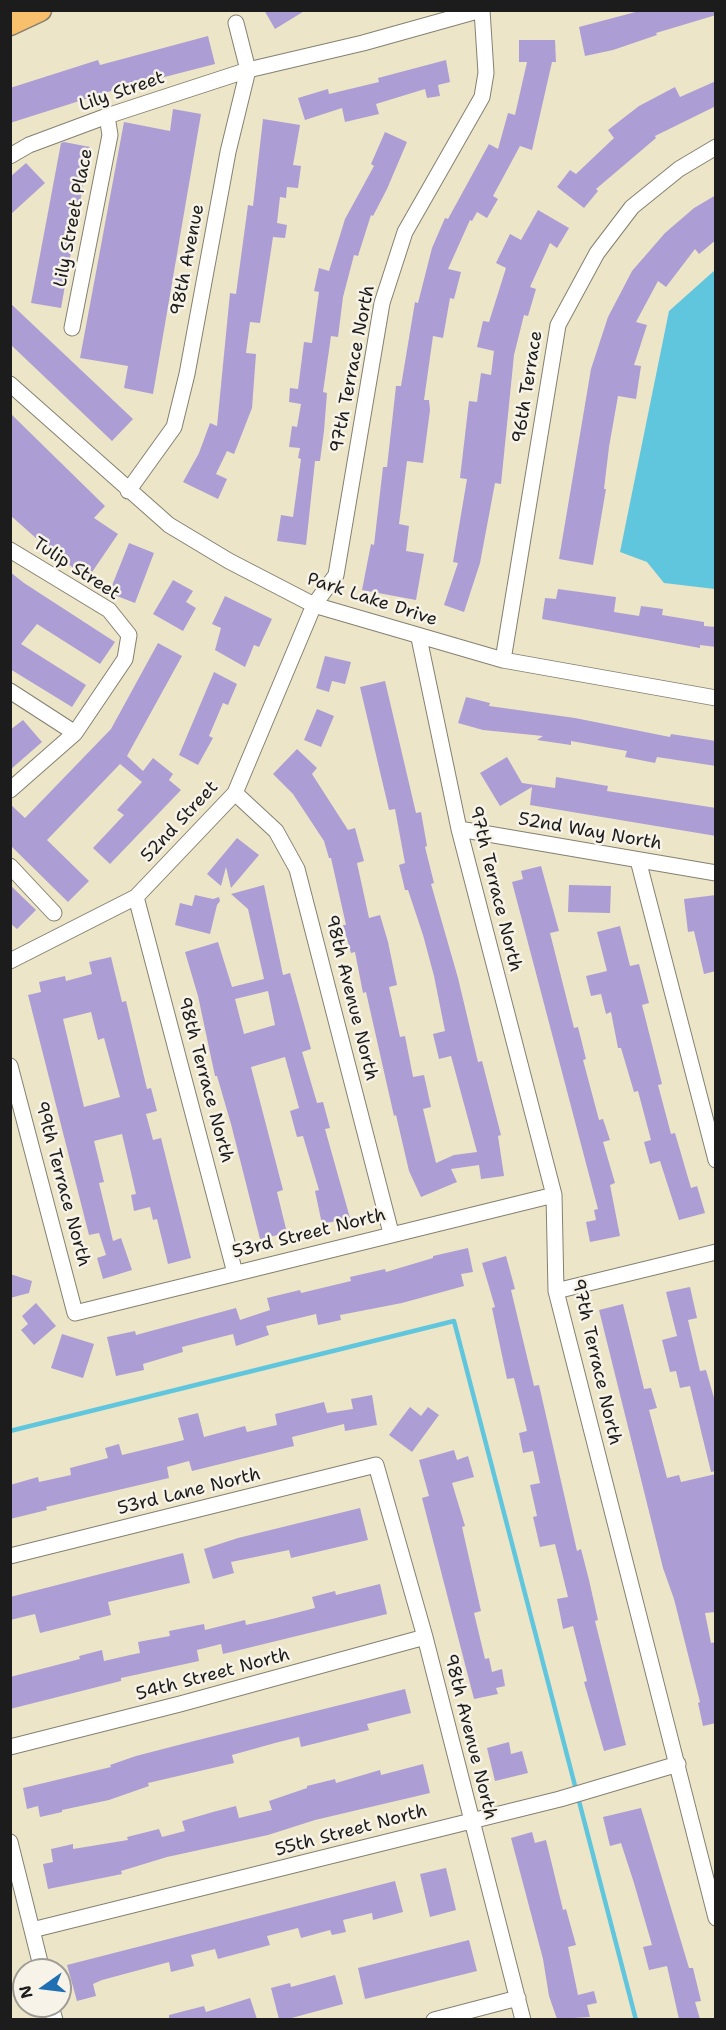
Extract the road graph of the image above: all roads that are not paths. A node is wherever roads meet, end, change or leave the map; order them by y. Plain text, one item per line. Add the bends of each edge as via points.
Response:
1 (27, 10) edge
2 (40, 10) edge
3 (482, 10) edge
4 (10, 15) edge
5 (236, 23) dead end
6 (10, 24) edge
7 (248, 70) junction
8 (107, 116) junction
9 (716, 147) edge
10 (10, 156) edge
11 (72, 328) dead end
12 (10, 384) edge
13 (128, 491) junction
14 (10, 550) edge
15 (314, 605) junction
16 (419, 638) junction
17 (503, 660) junction
18 (10, 691) edge
19 (716, 698) edge
20 (75, 733) junction
21 (10, 790) edge
22 (235, 793) junction
23 (459, 829) junction
24 (638, 860) junction
25 (10, 866) edge
26 (716, 873) edge
27 (136, 897) junction
28 (54, 913) dead end
29 (10, 961) edge
30 (10, 1066) edge
31 (716, 1160) edge
32 (554, 1195) junction
33 (391, 1233) junction
34 (716, 1252) edge
35 (235, 1273) junction
36 (556, 1292) junction
37 (75, 1313) joint
38 (376, 1465) joint
39 (10, 1556) edge
40 (426, 1637) junction
41 (10, 1747) edge
42 (678, 1764) junction
43 (471, 1820) junction
44 (10, 1842) edge
45 (716, 1918) edge
46 (32, 1930) junction
47 (39, 1958) edge
48 (518, 1998) junction
49 (434, 2019) edge
50 (523, 2019) edge

1 - 4 main road
2 - 6 main road
3 - 7 street, Lily Street
3 - 15 street, 97th Terrace North via 486,73 482,97 405,232 382,303 336,575
5 - 7 street, 98th Avenue
7 - 8 street, Lily Street
7 - 13 street, 98th Avenue via 174,427
8 - 10 street, Lily Street
8 - 11 street, Lily Street Place via 110,135
9 - 17 street, 96th Terrace via 679,169 632,207 597,253 558,325
12 - 13 street, Park Lake Drive
13 - 15 street, Park Lake Drive via 179,531
14 - 20 street, Tulip Street via 109,610 129,635 125,659
15 - 16 street, Park Lake Drive
15 - 22 street, 52nd Street
16 - 17 street, Park Lake Drive
16 - 23 street, 97th Terrace North
17 - 19 street, Park Lake Drive
18 - 20 street
20 - 21 street, Tulip Street
22 - 27 street, 52nd Street
22 - 33 street, 98th Avenue North via 276,831 297,868
23 - 24 street, 52nd Way North
23 - 32 street, 97th Terrace North
24 - 26 street, 52nd Way North
24 - 31 street
25 - 28 street
27 - 29 street, 52nd Street
27 - 35 street, 98th Terrace North
30 - 37 street, 99th Terrace North
32 - 33 street, 53rd Street North
32 - 36 street, 97th Terrace North
33 - 35 street, 53rd Street North
34 - 36 street
35 - 37 street, 53rd Street North
36 - 42 street, 97th Terrace North
38 - 39 street, 53rd Lane North
38 - 40 street, 98th Avenue North
40 - 41 street, 54th Street North
40 - 43 street, 98th Avenue North
42 - 43 street, 55th Street North
42 - 45 street, 97th Terrace North
43 - 46 street, 55th Street North
43 - 48 street, 98th Avenue North
44 - 46 street
46 - 47 street
48 - 49 street
48 - 50 street, 98th Avenue North

